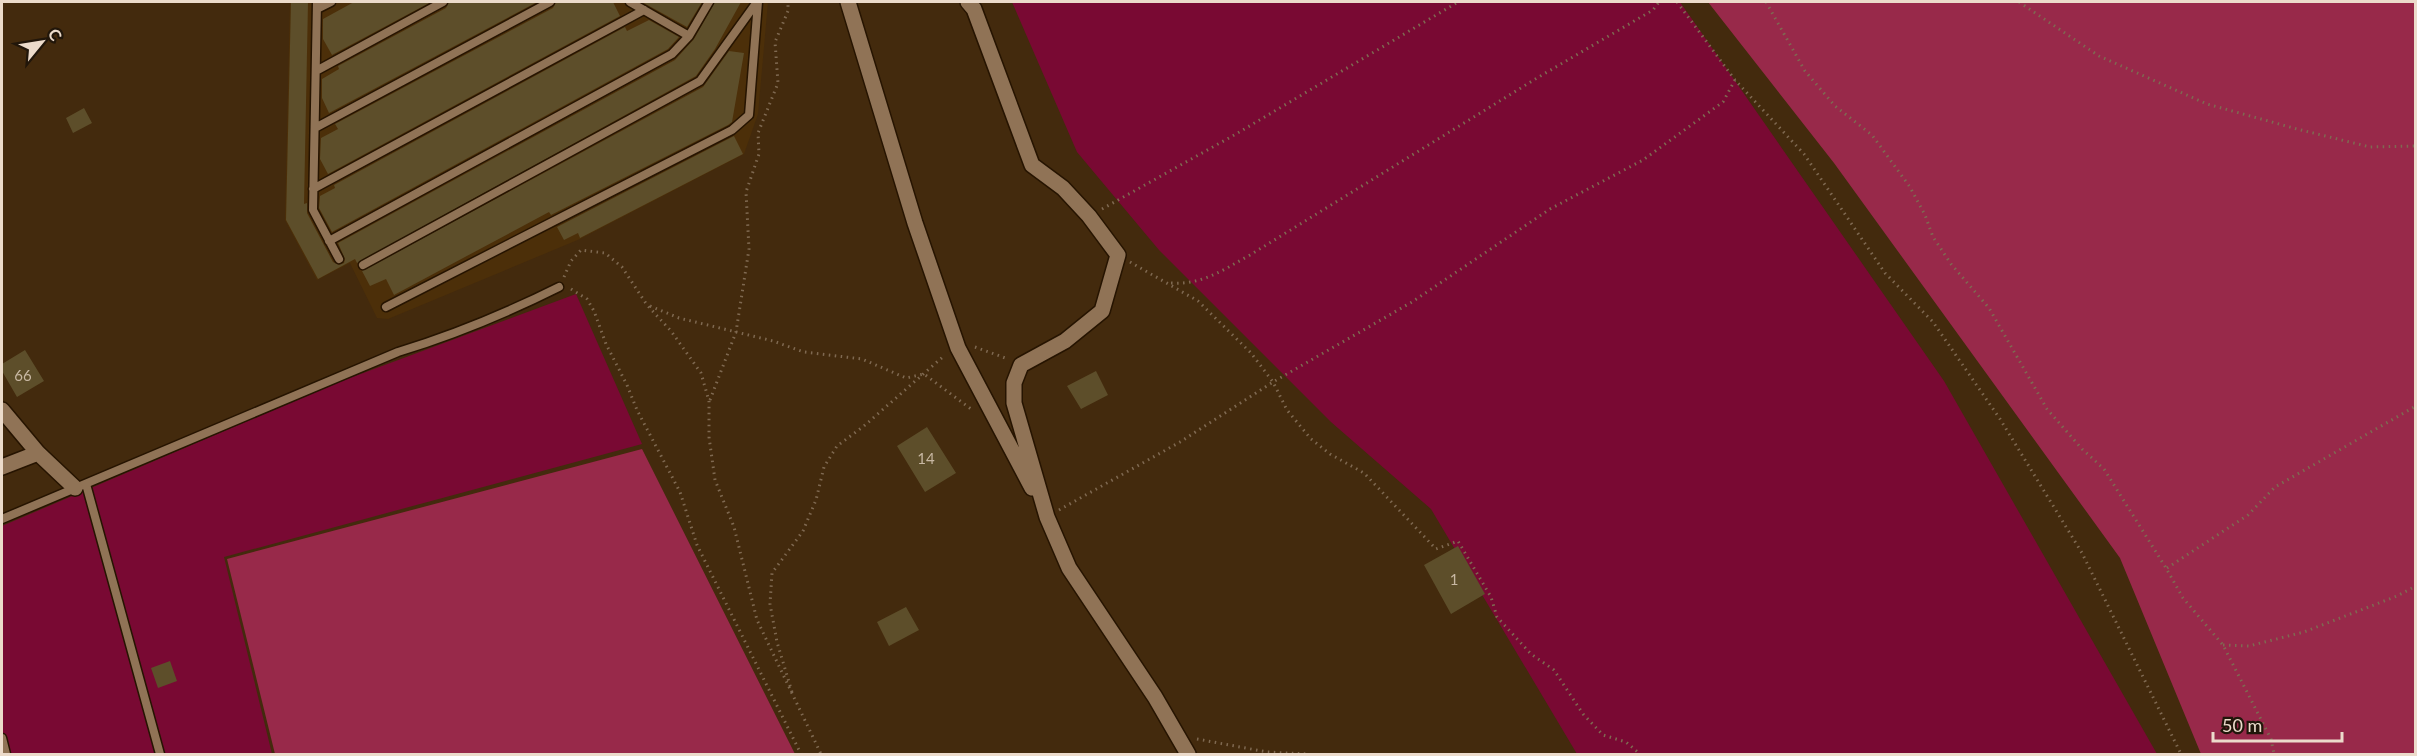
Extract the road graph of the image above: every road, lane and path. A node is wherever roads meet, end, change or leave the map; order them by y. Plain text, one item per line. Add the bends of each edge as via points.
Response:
1 (331, 2) edge
2 (443, 2) edge
3 (550, 2) edge
4 (630, 2) edge
5 (709, 2) edge
6 (758, 2) edge
7 (788, 2) edge
8 (848, 2) edge
9 (968, 2) edge
10 (1458, 2) edge
11 (1659, 2) edge
12 (1677, 2) edge
13 (1766, 2) edge
14 (2019, 2) edge
15 (317, 5) edge
16 (644, 10) junction
17 (689, 36) junction
18 (316, 71) junction
19 (1735, 80) junction
20 (315, 128) junction
21 (2415, 146) edge
22 (313, 189) junction
23 (1089, 216) junction
24 (329, 241) junction
25 (1118, 255) junction
26 (339, 259) dead end
27 (363, 265) dead end
28 (1169, 283) junction
29 (559, 287) junction
30 (647, 304) junction
31 (386, 307) dead end
32 (736, 332) junction
33 (958, 348) junction
34 (1021, 365) junction
35 (924, 374) junction
36 (1273, 382) junction
37 (710, 401) junction
38 (2415, 406) edge
39 (2, 410) edge
40 (998, 421) junction
41 (38, 453) junction
42 (2, 467) edge
43 (81, 486) junction
44 (1047, 516) junction
45 (2, 519) edge
46 (2166, 568) junction
47 (2415, 586) edge
48 (2223, 645) junction
49 (795, 702) junction
50 (1178, 736) junction
51 (2, 738) edge
52 (6, 754) edge
53 (160, 754) edge
54 (801, 754) edge
55 (821, 754) edge
56 (1188, 754) edge
57 (1308, 754) edge
58 (1640, 754) edge
59 (2181, 754) edge
60 (2274, 754) edge

1 - 15 lane
2 - 18 lane
3 - 20 lane
4 - 16 lane
5 - 17 lane
6 - 27 lane via 700,81
6 - 31 lane via 749,114 732,130
7 - 32 path via 775,42 778,83 758,133 759,154 746,192 749,249
8 - 33 street via 915,223
9 - 23 street via 974,9 1032,165 1063,188
10 - 23 path
11 - 28 path via 1653,10 1250,255 1204,279 1188,284
12 - 19 path
13 - 46 path via 1805,71 1834,106 1872,135 1910,187 1933,237 1989,308 2047,409 2104,469
14 - 21 path via 2099,56 2207,104 2370,147
15 - 18 lane
16 - 17 lane
16 - 22 lane
17 - 24 lane via 672,54
18 - 20 lane
19 - 36 path via 1723,102 1643,160 1550,209 1412,302
19 - 59 path via 1804,154 1885,273 1933,322 2000,419 2082,553
20 - 22 lane
22 - 24 lane via 313,210
23 - 25 street
24 - 26 lane
25 - 28 path
25 - 34 street via 1102,311 1065,341
28 - 36 path via 1198,301 1231,332
29 - 30 path via 581,250 605,253 621,267
29 - 43 lane
29 - 54 path via 573,289 587,299 594,311 637,410 680,492 697,545
30 - 32 path via 680,318
30 - 37 path via 701,373
32 - 35 path via 804,352 862,359 906,378
32 - 37 path
33 - 34 path via 966,344
33 - 35 path
33 - 40 street
34 - 44 street via 1014,383 1014,403
35 - 40 path via 988,421
35 - 49 path via 837,446 824,467 803,531 772,573 770,604
36 - 44 path via 1180,442
36 - 58 path via 1287,410 1311,439 1364,473 1436,549 1458,542 1491,597 1497,617 1531,654 1554,670 1583,714 1603,735 1626,742
37 - 49 path via 715,480 734,526 758,620
38 - 46 path via 2275,486 2248,515
39 - 41 street
40 - 44 street
41 - 42 street
41 - 43 street
43 - 45 lane
43 - 53 lane
44 - 50 street via 1069,568
46 - 48 path via 2182,598
47 - 48 path via 2304,632 2249,646
48 - 60 path via 2271,739
49 - 55 path
50 - 56 street
50 - 57 path via 1268,752
51 - 52 lane

